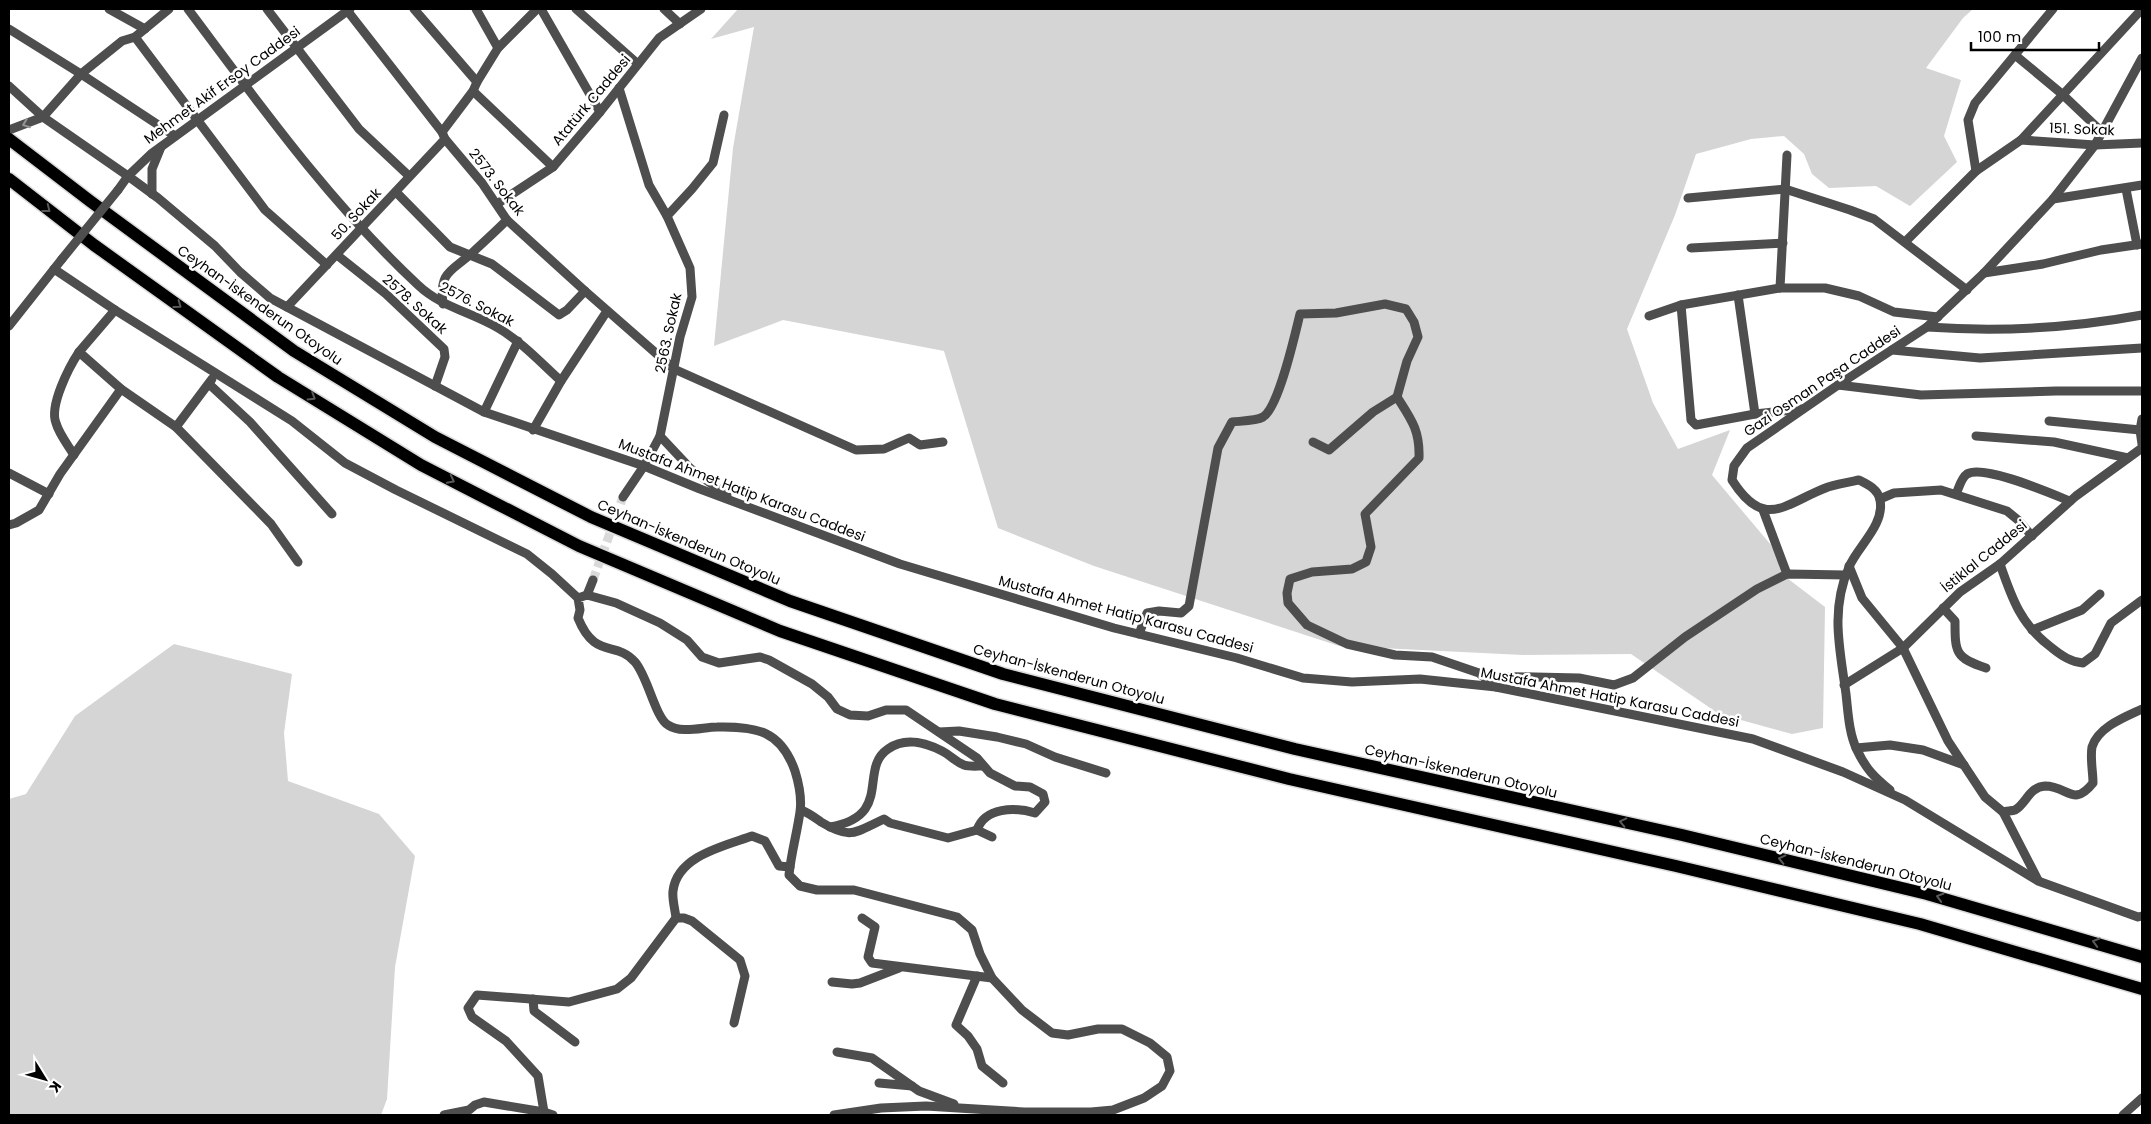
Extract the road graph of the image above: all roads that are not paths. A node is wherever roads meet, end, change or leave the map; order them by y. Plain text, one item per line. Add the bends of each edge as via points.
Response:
1 (108, 9) edge
2 (169, 9) edge
3 (188, 9) edge
4 (267, 9) edge
5 (348, 9) edge
6 (414, 9) edge
7 (476, 9) edge
8 (537, 9) edge
9 (541, 9) edge
10 (576, 9) edge
11 (664, 9) edge
12 (701, 9) edge
13 (2053, 9) edge
14 (2142, 9) edge
15 (680, 24) junction
16 (9, 29) edge
17 (145, 29) junction
18 (135, 37) junction
19 (297, 47) junction
20 (498, 48) junction
21 (2015, 55) junction
22 (2142, 58) edge
23 (638, 64) junction
24 (82, 74) junction
25 (245, 84) junction
26 (9, 86) edge
27 (475, 86) junction
28 (619, 88) junction
29 (2062, 94) junction
30 (600, 112) junction
31 (724, 115) dead end
32 (43, 117) junction
33 (197, 120) junction
34 (9, 130) edge
35 (2102, 132) junction
36 (443, 135) junction
37 (175, 136) junction
38 (9, 139) edge
39 (2021, 140) junction
40 (2142, 143) edge
41 (2094, 146) junction
42 (161, 147) junction
43 (1787, 154) dead end
44 (552, 167) junction
45 (1976, 171) junction
46 (128, 176) junction
47 (409, 176) junction
48 (9, 179) edge
49 (2142, 186) edge
50 (1785, 189) junction
51 (2126, 189) junction
52 (396, 192) junction
53 (152, 194) junction
54 (1688, 198) dead end
55 (2053, 199) junction
56 (497, 204) junction
57 (667, 216) junction
58 (507, 220) junction
59 (362, 228) junction
60 (1905, 242) junction
61 (1782, 243) junction
62 (2140, 244) edge
63 (1692, 248) dead end
64 (337, 255) junction
65 (470, 255) junction
66 (327, 264) junction
67 (54, 269) junction
68 (1984, 273) junction
69 (1780, 288) junction
70 (1967, 290) junction
71 (585, 291) junction
72 (1738, 295) junction
73 (443, 304) junction
74 (1681, 305) junction
75 (287, 307) junction
76 (115, 310) junction
77 (607, 311) junction
78 (2142, 315) edge
79 (1649, 316) dead end
80 (1938, 317) junction
81 (9, 326) edge
82 (1927, 327) junction
83 (518, 341) junction
84 (2142, 348) edge
85 (1892, 350) junction
86 (79, 352) junction
87 (674, 369) junction
88 (216, 373) junction
89 (561, 381) junction
90 (210, 384) junction
91 (1838, 385) junction
92 (434, 386) junction
93 (120, 389) junction
94 (2142, 391) edge
95 (1397, 397) junction
96 (1803, 409) junction
97 (484, 412) junction
98 (1755, 414) junction
99 (2142, 419) edge
100 (2048, 421) dead end
101 (176, 427) junction
102 (534, 430) junction
103 (2140, 430) junction
104 (660, 436) junction
105 (1976, 436) dead end
106 (943, 442) dead end
107 (1313, 442) dead end
108 (2142, 444) edge
109 (2142, 448) edge
110 (74, 455) junction
111 (2128, 458) junction
112 (644, 466) junction
113 (9, 473) edge
114 (49, 494) junction
115 (1956, 494) junction
116 (623, 497) tunnel mouth
117 (1880, 499) junction
118 (2070, 502) junction
119 (740, 504) junction
120 (1763, 510) junction
121 (332, 514) dead end
122 (9, 525) edge
123 (2032, 536) junction
124 (298, 562) dead end
125 (2000, 564) junction
126 (1848, 571) junction
127 (1787, 574) junction
128 (593, 580) tunnel mouth
129 (2100, 594) dead end
130 (582, 596) junction
131 (2142, 600) edge
132 (1943, 608) junction
133 (2032, 630) junction
134 (1139, 634) junction
135 (1903, 648) junction
136 (1986, 668) dead end
137 (1483, 676) junction
138 (1844, 685) junction
139 (1496, 687) junction
140 (2142, 709) edge
141 (939, 732) junction
142 (1856, 748) junction
143 (1964, 765) junction
144 (983, 766) junction
145 (1106, 773) dead end
146 (1905, 800) junction
147 (801, 810) junction
148 (2003, 812) junction
149 (830, 827) junction
150 (977, 830) junction
151 (992, 837) dead end
152 (790, 867) junction
153 (2038, 881) junction
154 (2142, 916) edge
155 (676, 918) junction
156 (862, 918) dead end
157 (2142, 957) edge
158 (899, 968) junction
159 (977, 976) junction
160 (992, 978) junction
161 (832, 982) dead end
162 (2142, 989) edge
163 (534, 999) junction
164 (734, 1023) dead end
165 (575, 1042) dead end
166 (837, 1052) dead end
167 (880, 1083) dead end
168 (1003, 1083) dead end
169 (912, 1086) junction
170 (2142, 1098) edge
171 (961, 1107) junction
172 (544, 1112) junction
173 (472, 1113) edge
174 (444, 1115) edge
175 (553, 1115) edge
176 (834, 1115) edge
177 (2123, 1115) edge

1 - 17 street
2 - 17 street
3 - 25 street
4 - 19 street
5 - 19 street, Mehmet Akif Ersoy Caddesi
5 - 36 street, 2573. Sokak
6 - 27 street
7 - 20 street
8 - 20 street, 50. Sokak
9 - 30 street
10 - 23 street
11 - 15 street
12 - 15 street, Atatürk Caddesi
13 - 21 street
14 - 29 street
15 - 23 street, Atatürk Caddesi via 659,38
16 - 24 street
17 - 18 street
18 - 24 street via 122,41
18 - 33 street
19 - 25 street, Mehmet Akif Ersoy Caddesi
19 - 47 street via 359,129
20 - 27 street, 50. Sokak
21 - 29 street
21 - 45 street via 1975,103 1968,120
22 - 35 street, Gazi Osman Paşa Caddesi
23 - 28 street, Atatürk Caddesi
24 - 32 street
24 - 37 street
25 - 33 street, Mehmet Akif Ersoy Caddesi
25 - 59 street, 2576. Sokak via 315,177
26 - 32 street, Mustafa Ahmet Hatip Karasu Caddesi
27 - 36 street, 50. Sokak
27 - 44 street
28 - 30 street, Atatürk Caddesi
28 - 57 street, 2563. Sokak via 649,185
29 - 35 street
29 - 39 street
30 - 44 street, Atatürk Caddesi
31 - 57 street via 712,163
32 -> 34 street
32 - 46 street, Mustafa Ahmet Hatip Karasu Caddesi
33 - 37 street, Mehmet Akif Ersoy Caddesi
33 - 66 street via 264,210
35 - 41 street, Gazi Osman Paşa Caddesi
36 - 47 street, 50. Sokak
36 - 56 street, 2573. Sokak
37 - 42 street, Mehmet Akif Ersoy Caddesi
157 -> 38 highway, Ceyhan-İskenderun Otoyolu via 1927,894 1295,749 1003,674 790,602 591,517 435,437 294,350
39 - 41 street, 151. Sokak
39 - 45 street
40 - 41 street, 151. Sokak
41 - 55 street, Gazi Osman Paşa Caddesi
42 - 46 street, Mehmet Akif Ersoy Caddesi
42 - 53 street via 152,169
43 - 50 street
44 - 56 street, Atatürk Caddesi
45 - 60 street
46 - 53 street, Mustafa Ahmet Hatip Karasu Caddesi
46 - 67 street, Mehmet Akif Ersoy Caddesi, bridge
47 - 52 street, 50. Sokak
48 -> 162 highway via 94,245 278,377 421,465 587,549 780,631 995,704 1289,779 1920,924
49 - 51 street
50 - 54 street
50 - 60 street via 1874,219
50 - 61 street
51 - 55 street
51 - 62 street
52 - 59 street, 50. Sokak
52 - 65 street via 450,247
53 - 75 street, Mustafa Ahmet Hatip Karasu Caddesi via 215,246 270,298
55 - 68 street, Gazi Osman Paşa Caddesi
56 - 58 street, 2573. Sokak
57 - 87 street, 2563. Sokak via 690,268 692,297
58 - 65 street
58 - 71 street, 2573. Sokak
59 - 64 street, 50. Sokak
59 - 73 street, 2576. Sokak via 418,286
60 - 70 street
61 - 63 street
61 - 69 street
62 - 68 street
64 - 66 street, 50. Sokak
64 - 92 street, 2578. Sokak via 386,294 444,349 445,357
65 - 71 street via 492,264 559,315
65 - 73 street via 458,262 445,277
66 - 75 street, 50. Sokak
67 - 76 street
67 - 81 street, Mehmet Akif Ersoy Caddesi
68 - 70 street, Gazi Osman Paşa Caddesi
69 - 72 street
69 - 80 street via 1825,288 1859,296 1894,312
70 - 80 street, Gazi Osman Paşa Caddesi
71 - 77 street, 2573. Sokak
72 - 74 street
72 - 98 street
73 - 83 street, 2576. Sokak via 496,327
74 - 79 street
74 - 98 street via 1691,420 1696,425
75 - 92 street, Mustafa Ahmet Hatip Karasu Caddesi
76 - 86 street
76 - 88 street
77 - 87 street, 2573. Sokak
77 - 89 street
78 - 82 street via 2043,327
80 - 82 street, Gazi Osman Paşa Caddesi
82 - 85 street, Gazi Osman Paşa Caddesi
83 - 89 street, 2576. Sokak
83 - 97 street
84 - 85 street via 1980,358
85 - 91 street, Gazi Osman Paşa Caddesi
86 - 93 street
86 - 110 street via 68,369 55,408 55,422
87 - 104 street, 2563. Sokak
87 - 106 street, 2573. Sokak via 856,450 884,449 910,438 920,445
88 - 90 street
88 - 130 street via 292,421 344,462 527,554
89 - 102 street
90 - 101 street
90 - 121 street via 250,422
91 - 94 street via 1921,395
91 - 96 street, Gazi Osman Paşa Caddesi
92 - 97 street, Mustafa Ahmet Hatip Karasu Caddesi
93 - 101 street
93 - 110 street
95 - 107 street via 1373,412 1329,450
95 - 134 street via 1418,337 1406,309 1386,304 1336,313 1300,314 1271,408 1263,417 1232,422 1218,448 1189,606 1181,613 1159,610 1147,613
95 - 137 street via 1420,439 1419,458 1365,514 1372,547 1366,562 1352,569 1312,572 1290,580 1288,603 1308,625 1348,644 1395,655 1432,657
96 - 98 street
96 - 120 street, Gazi Osman Paşa Caddesi via 1747,448 1734,466 1732,480 1744,498
97 - 102 street, Mustafa Ahmet Hatip Karasu Caddesi
99 - 103 street
100 - 103 street
101 - 124 street via 271,524
102 - 112 street, Mustafa Ahmet Hatip Karasu Caddesi
103 - 108 street
104 - 112 street, 2563. Sokak
104 - 119 street via 691,469
105 - 111 street via 2054,442
109 - 111 street, İstiklal Caddesi
110 - 114 street
111 - 118 street, İstiklal Caddesi
112 - 116 street, 2563. Sokak
112 - 119 street, Mustafa Ahmet Hatip Karasu Caddesi
113 - 114 street
114 - 122 street via 39,510
115 - 117 street via 1942,490 1894,493
115 - 118 street via 1968,474 1979,472 2023,482
115 - 123 street via 2007,511
117 - 120 street via 1873,488 1859,480 1829,487 1787,507
117 - 126 street via 1879,512 1869,538
118 - 123 street, İstiklal Caddesi
119 - 134 street, Mustafa Ahmet Hatip Karasu Caddesi via 900,564
120 - 127 street
123 - 125 street, İstiklal Caddesi
125 - 132 street, İstiklal Caddesi
125 - 133 street via 2012,599
126 - 127 street
126 - 135 street via 1862,598
126 - 138 street via 1838,601 1837,638
127 - 137 street via 1757,589 1633,678 1614,685 1579,678
128 - 130 street
129 - 133 street via 2082,610
130 - 141 street via 616,603 660,623 687,640 702,656 719,663 760,656 812,684 837,709 850,715 868,716 886,710 906,710
130 - 147 street via 578,618 590,640 634,660 668,726 754,729 771,736 789,754 800,787
131 - 133 street via 2111,623 2094,654 2083,664 2063,656
132 - 135 street, İstiklal Caddesi
132 - 136 street via 1955,621 1958,653 1967,662
134 - 139 street, Mustafa Ahmet Hatip Karasu Caddesi via 1302,678 1352,682 1420,679
135 - 138 street, İstiklal Caddesi
135 - 143 street via 1948,741
137 - 139 street
138 - 142 street
139 - 146 street, Mustafa Ahmet Hatip Karasu Caddesi via 1753,739 1843,772
140 - 148 street via 2097,736 2092,748 2094,783 2086,793 2074,796 2044,786 2032,791 2015,810
141 - 144 street via 977,758
141 - 145 street via 959,731 1026,744
142 - 143 street via 1890,745 1923,750
142 - 146 street via 1870,773
143 - 148 street via 1985,797
144 - 149 street via 966,766 943,751 905,741 887,749 876,763 873,791 859,815 845,824
144 - 150 street via 1015,786 1030,787 1043,794 1045,802 1035,813 1009,809 999,811 980,823
146 - 153 street, Mustafa Ahmet Hatip Karasu Caddesi
147 - 149 street
147 - 152 street
148 - 153 street
149 - 150 street via 840,833 855,833 884,819 948,838
150 - 151 street
152 - 155 street via 779,866 765,841 752,836 690,861 673,890
152 - 160 street via 789,876 800,886 817,890 854,890 956,917 972,930
153 - 154 street, Mustafa Ahmet Hatip Karasu Caddesi
155 - 163 street via 645,961 617,989 569,1002
155 - 164 street via 692,921 740,960 745,976
156 - 158 street via 874,927 868,957 872,963
158 - 159 street
158 - 161 street via 860,983
159 - 160 street
159 - 168 street via 956,1025 977,1049 982,1066
160 - 171 street via 1022,1010 1052,1033 1068,1035 1122,1028 1150,1043 1167,1057 1170,1071 1162,1086 1144,1098 1113,1110 1024,1112
163 - 165 street via 534,1011
163 - 172 street via 477,995 468,1008 472,1016 506,1041 538,1076
166 - 169 street via 872,1058
167 - 169 street
169 - 171 street via 919,1092
170 - 177 street
171 - 176 street via 881,1108
172 - 173 street via 484,1102 475,1105
172 - 175 street
173 - 174 street

